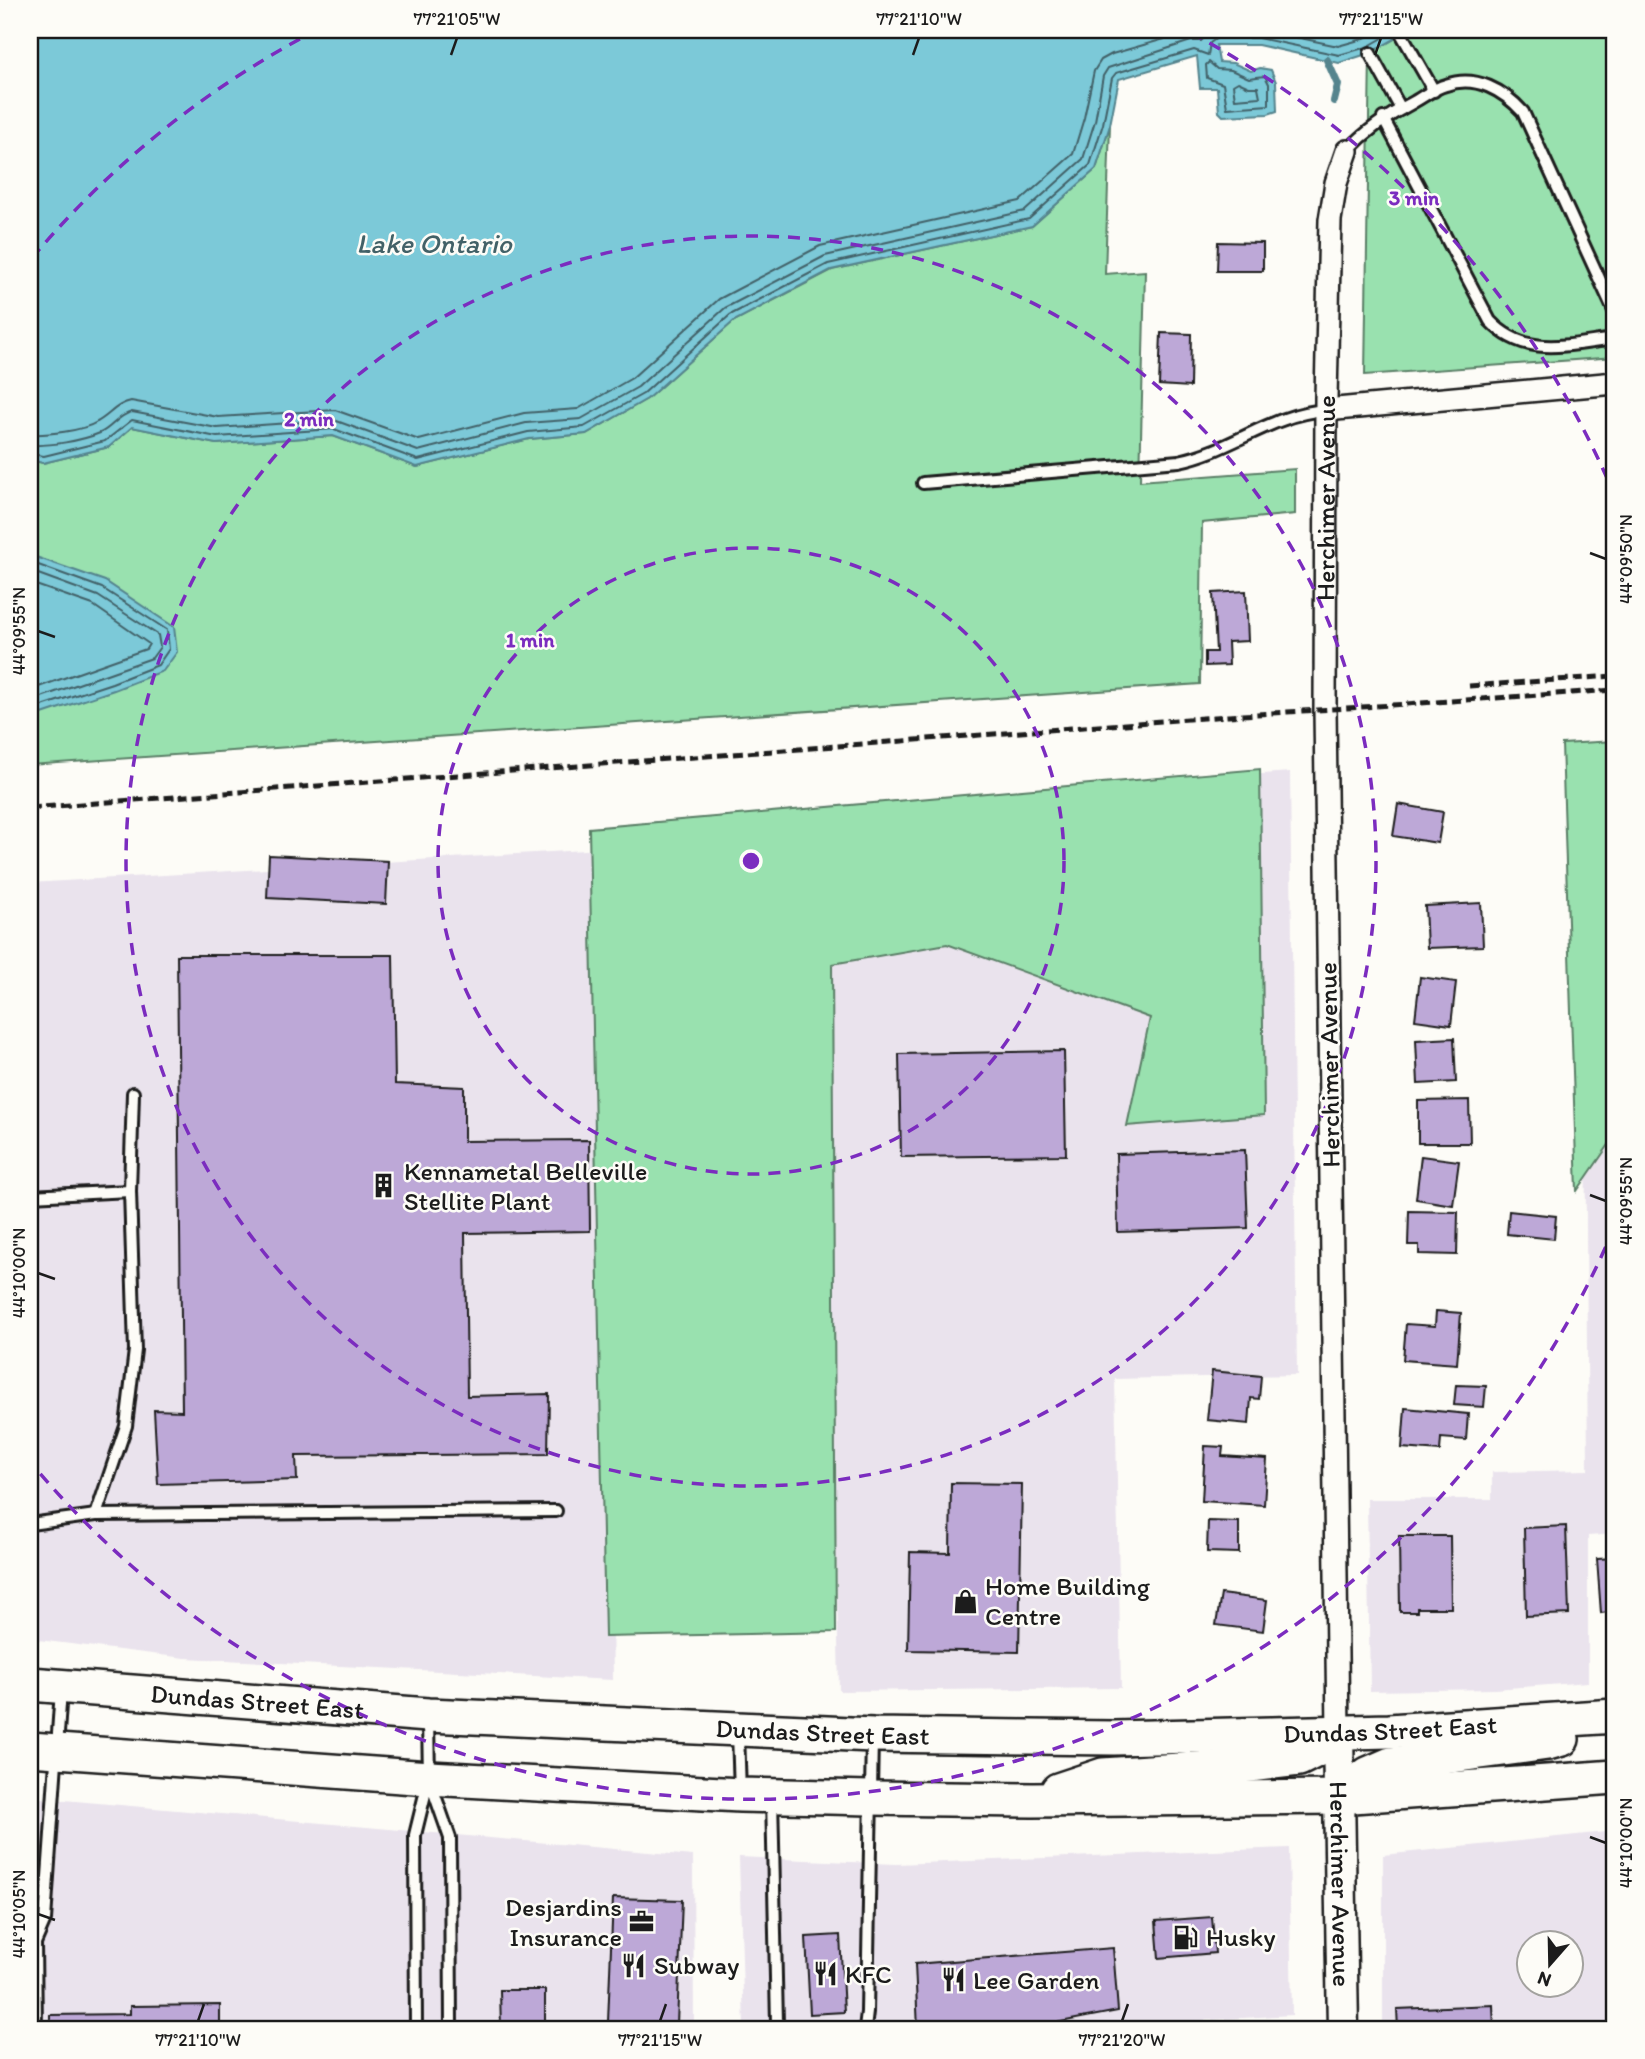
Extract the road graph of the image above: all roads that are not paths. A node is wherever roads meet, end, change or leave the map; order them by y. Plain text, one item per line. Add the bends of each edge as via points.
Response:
1 (1402, 34) dead end
2 (1370, 53) dead end
3 (1434, 91) junction
4 (1401, 109) junction
5 (1383, 118) junction
6 (1347, 151) joint
7 (1615, 313) edge
8 (1615, 339) edge
9 (1615, 383) edge
10 (1326, 410) junction
11 (923, 483) dead end
12 (133, 1093) dead end
13 (130, 1191) junction
14 (30, 1196) edge
15 (556, 1511) dead end
16 (96, 1515) junction
17 (30, 1524) edge
18 (46, 1686) edge
19 (428, 1715) junction
20 (1609, 1716) edge
21 (738, 1729) junction
22 (1338, 1732) junction
23 (873, 1735) junction
24 (43, 1750) edge
25 (1615, 1777) edge
26 (429, 1778) junction
27 (740, 1795) junction
28 (772, 1796) junction
29 (1339, 1797) junction
30 (870, 1798) junction
31 (1033, 1800) junction
32 (36, 2029) edge
33 (416, 2029) edge
34 (451, 2029) edge
35 (780, 2029) edge
36 (865, 2029) edge
37 (1343, 2029) edge

1 - 3 lane
2 - 4 lane
3 - 4 lane, Herchimer Avenue
3 - 7 lane, Herchimer Avenue via 1446,84 1491,86 1509,96 1523,112
4 - 5 lane, Herchimer Avenue
5 - 6 lane, Herchimer Avenue
5 - 8 lane via 1490,321 1504,335 1541,346
6 - 10 street, Herchimer Avenue via 1330,220
9 - 10 street
10 - 11 lane via 1277,420 1218,450 1179,461
10 - 22 street, Herchimer Avenue via 1325,748
12 - 13 lane
13 - 14 lane
13 - 16 lane via 135,1350 125,1426
15 - 16 lane
16 - 17 lane
18 - 19 main road, Dundas Street East
18 - 24 lane
19 - 21 main road, Dundas Street East
19 - 26 lane
20 - 22 main road, Dundas Street East
20 - 29 main road via 1548,1743 1391,1764 1368,1774
21 - 23 main road, Dundas Street East
21 - 27 lane
22 - 23 main road, Dundas Street East via 1114,1738
22 - 29 street, Herchimer Avenue
22 - 31 main road via 1299,1759 1103,1775
23 - 30 lane
24 - 26 main road
24 - 32 lane via 45,1920 35,1943
25 - 29 main road
26 - 27 main road
26 - 33 lane via 415,1835
26 - 34 lane via 450,1838
27 - 28 main road
28 - 30 main road
28 - 35 lane
29 - 31 main road
29 - 37 street, Herchimer Avenue
30 - 31 main road
30 - 36 lane

